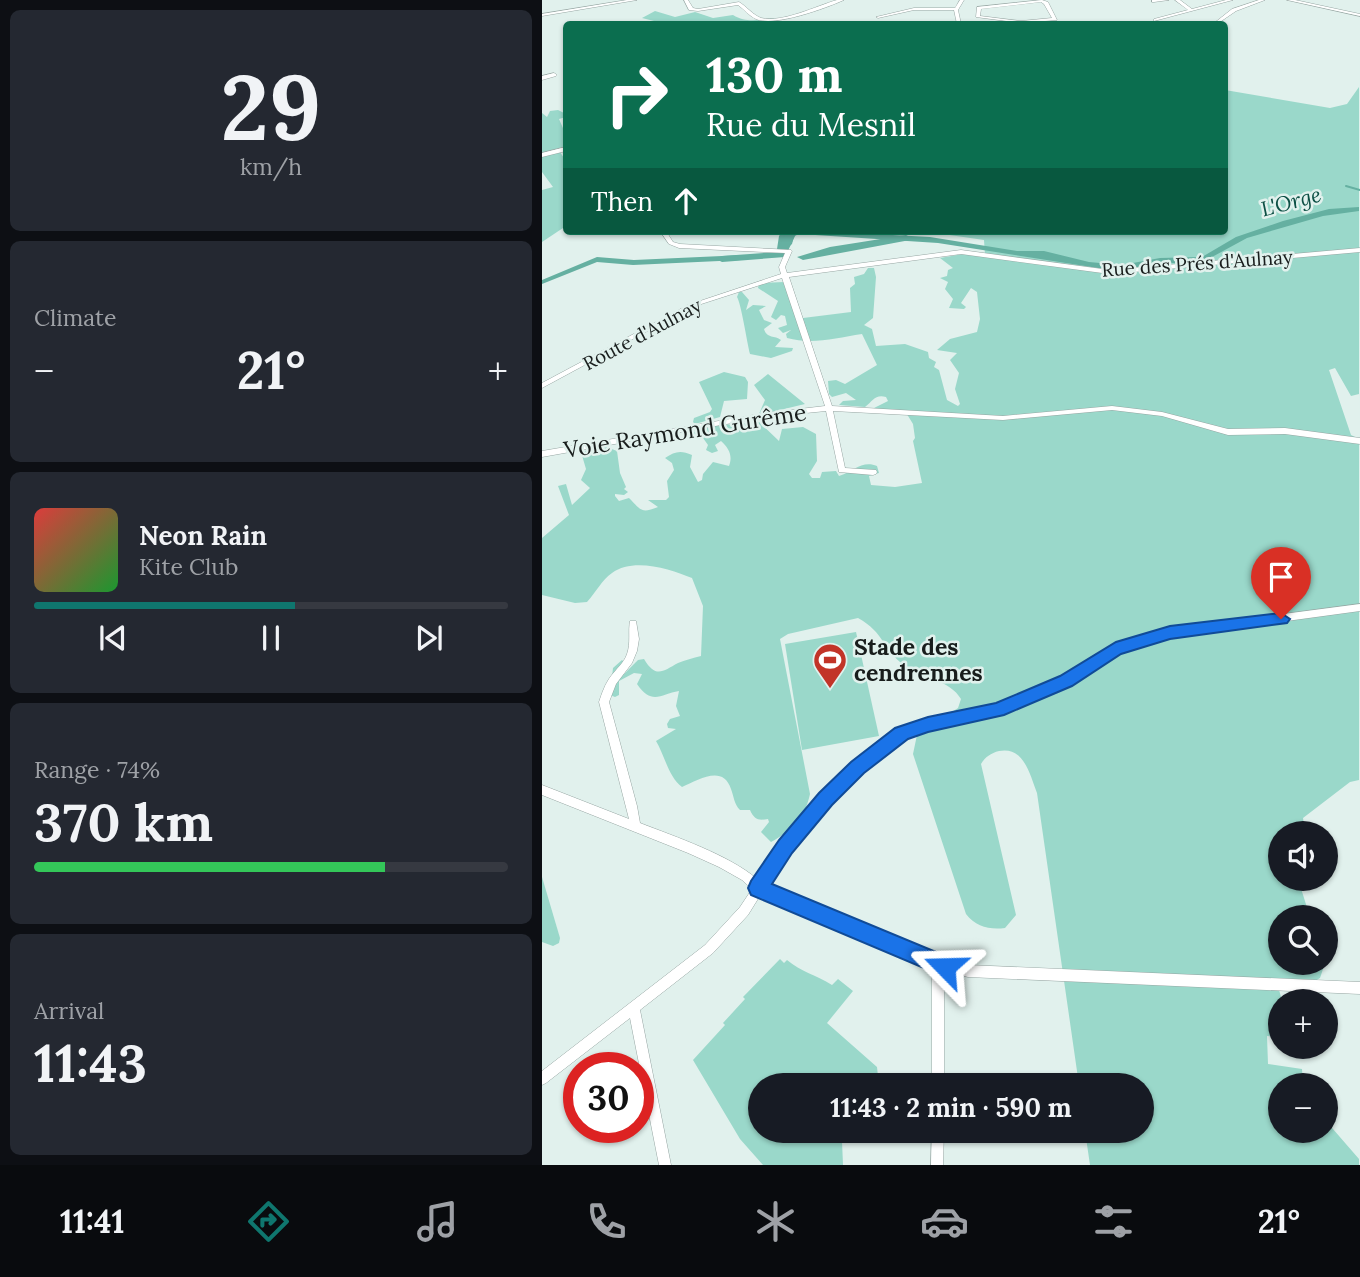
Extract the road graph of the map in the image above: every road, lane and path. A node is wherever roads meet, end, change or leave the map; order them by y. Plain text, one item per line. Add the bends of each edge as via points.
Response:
1 (635, 0) edge
2 (686, 0) edge
3 (746, 0) edge
4 (837, 0) edge
5 (962, 0) edge
6 (1167, 0) edge
7 (1177, 0) edge
8 (1231, 0) edge
9 (1262, 0) edge
10 (1289, 0) edge
11 (1154, 1) edge
12 (739, 3) junction
13 (957, 9) junction
14 (1191, 10) junction
15 (542, 15) edge
16 (1359, 15) edge
17 (878, 18) dead end
18 (1156, 20) dead end
19 (959, 21) edge
20 (977, 21) edge
21 (1045, 21) edge
22 (1219, 21) edge
23 (554, 75) dead end
24 (542, 78) edge
25 (563, 150) edge
26 (542, 155) edge
27 (666, 235) edge
28 (1359, 250) edge
29 (785, 276) junction
30 (542, 386) edge
31 (829, 408) junction
32 (1359, 441) edge
33 (542, 454) edge
34 (873, 472) dead end
35 (1359, 607) edge
36 (633, 623) dead end
37 (542, 790) edge
38 (636, 828) junction
39 (758, 888) junction
40 (941, 965) junction
41 (1359, 988) edge
42 (634, 1009) junction
43 (938, 1073) edge
44 (542, 1079) edge
45 (938, 1143) edge
46 (665, 1165) edge
47 (937, 1165) edge

1 - 15 street
2 - 12 street via 698,10
3 - 12 street
4 - 12 street via 768,19 757,18
5 - 13 street
6 - 11 street
7 - 14 street
8 - 14 street
9 - 22 street
10 - 16 street
13 - 17 street via 915,9
13 - 19 street
14 - 18 street
20 - 21 street via 980,8 1041,1 1056,19
23 - 24 street
25 - 26 street
27 - 29 street via 679,246 787,253 781,264
28 - 29 street, Rue des Prés d'Aulnay via 1110,272 961,252
29 - 30 street, Route d'Aulnay via 690,306
29 - 31 street
31 - 32 street, Voie Raymond Gurême via 1003,418 1112,408 1162,414 1227,432 1293,431
31 - 33 street, Voie Raymond Gurême
31 - 34 street via 842,470
35 - 39 street via 1170,633 1116,649 1066,681 998,710 901,734 826,799 785,846
36 - 38 street via 634,654 604,702
37 - 38 street
38 - 39 street via 709,858 749,878
39 - 40 street
39 - 42 street via 709,949
40 - 41 street via 1016,974
40 - 43 street
42 - 44 street
42 - 46 street
45 - 47 street

